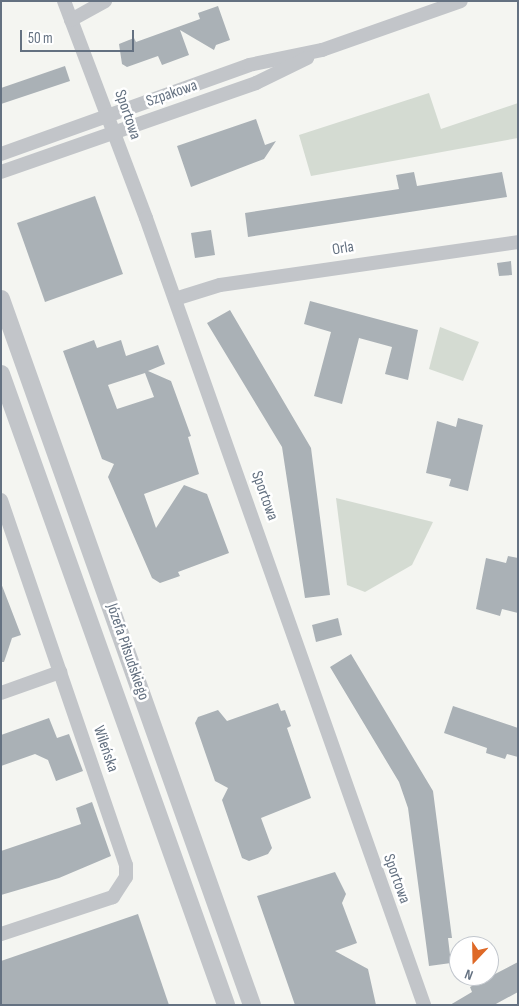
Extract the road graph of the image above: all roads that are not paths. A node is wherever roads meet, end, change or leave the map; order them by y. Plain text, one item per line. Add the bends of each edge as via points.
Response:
1 (64, 1) edge
2 (105, 1) edge
3 (461, 1) edge
4 (71, 20) junction
5 (322, 50) junction
6 (109, 117) junction
7 (114, 132) junction
8 (1, 154) edge
9 (1, 172) edge
10 (518, 242) edge
11 (1, 299) edge
12 (175, 299) junction
13 (1, 374) edge
14 (1, 500) edge
15 (60, 672) junction
16 (1, 693) edge
17 (1, 934) edge
18 (226, 1005) edge
19 (252, 1005) edge
20 (424, 1005) edge

1 - 4 street, Sportowa
2 - 4 street
3 - 5 street, Szpakowa
4 - 6 street, Sportowa
5 - 6 street, Szpakowa via 249,66
5 - 7 street, Szpakowa via 256,83
6 - 7 street, Sportowa
6 - 8 street, Szpakowa
7 - 9 street, Szpakowa
7 - 12 street, Sportowa
10 - 12 street, Orla via 220,285
11 - 19 street, Józefa Piłsudskiego
12 - 20 street, Sportowa
13 - 18 street, Józefa Piłsudskiego
14 - 15 street, Wileńska
15 - 16 street
15 - 17 street, Wileńska via 126,865 126,877 114,897

